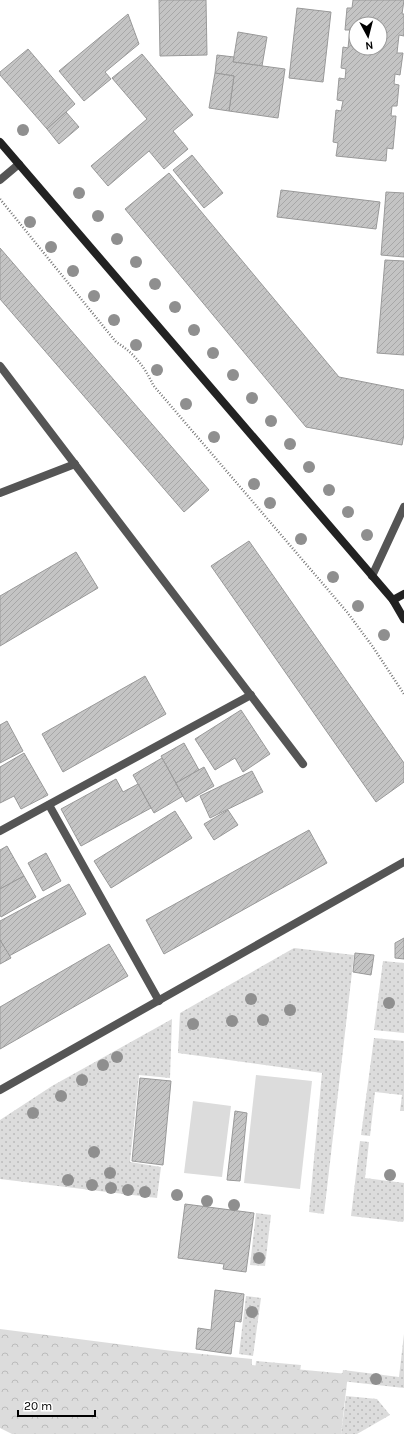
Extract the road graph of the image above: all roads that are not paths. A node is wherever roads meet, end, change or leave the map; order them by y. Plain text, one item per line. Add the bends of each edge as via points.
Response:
1 (0, 142) edge
2 (18, 164) junction
3 (0, 180) edge
4 (0, 366) edge
5 (75, 464) junction
6 (0, 493) edge
7 (404, 507) edge
8 (372, 576) junction
9 (404, 594) edge
10 (393, 600) junction
11 (404, 619) edge
12 (251, 695) junction
13 (303, 764) dead end
14 (49, 805) junction
15 (0, 831) edge
16 (404, 862) edge
17 (159, 1001) junction
18 (0, 1090) edge

1 - 2 main road
2 - 3 street
2 - 8 main road
4 - 5 street
5 - 6 street
5 - 12 street
7 - 8 street
8 - 10 main road
9 - 10 main road
10 - 11 main road
12 - 13 street
12 - 14 street
14 - 15 street
14 - 17 street
16 - 17 street
17 - 18 street

